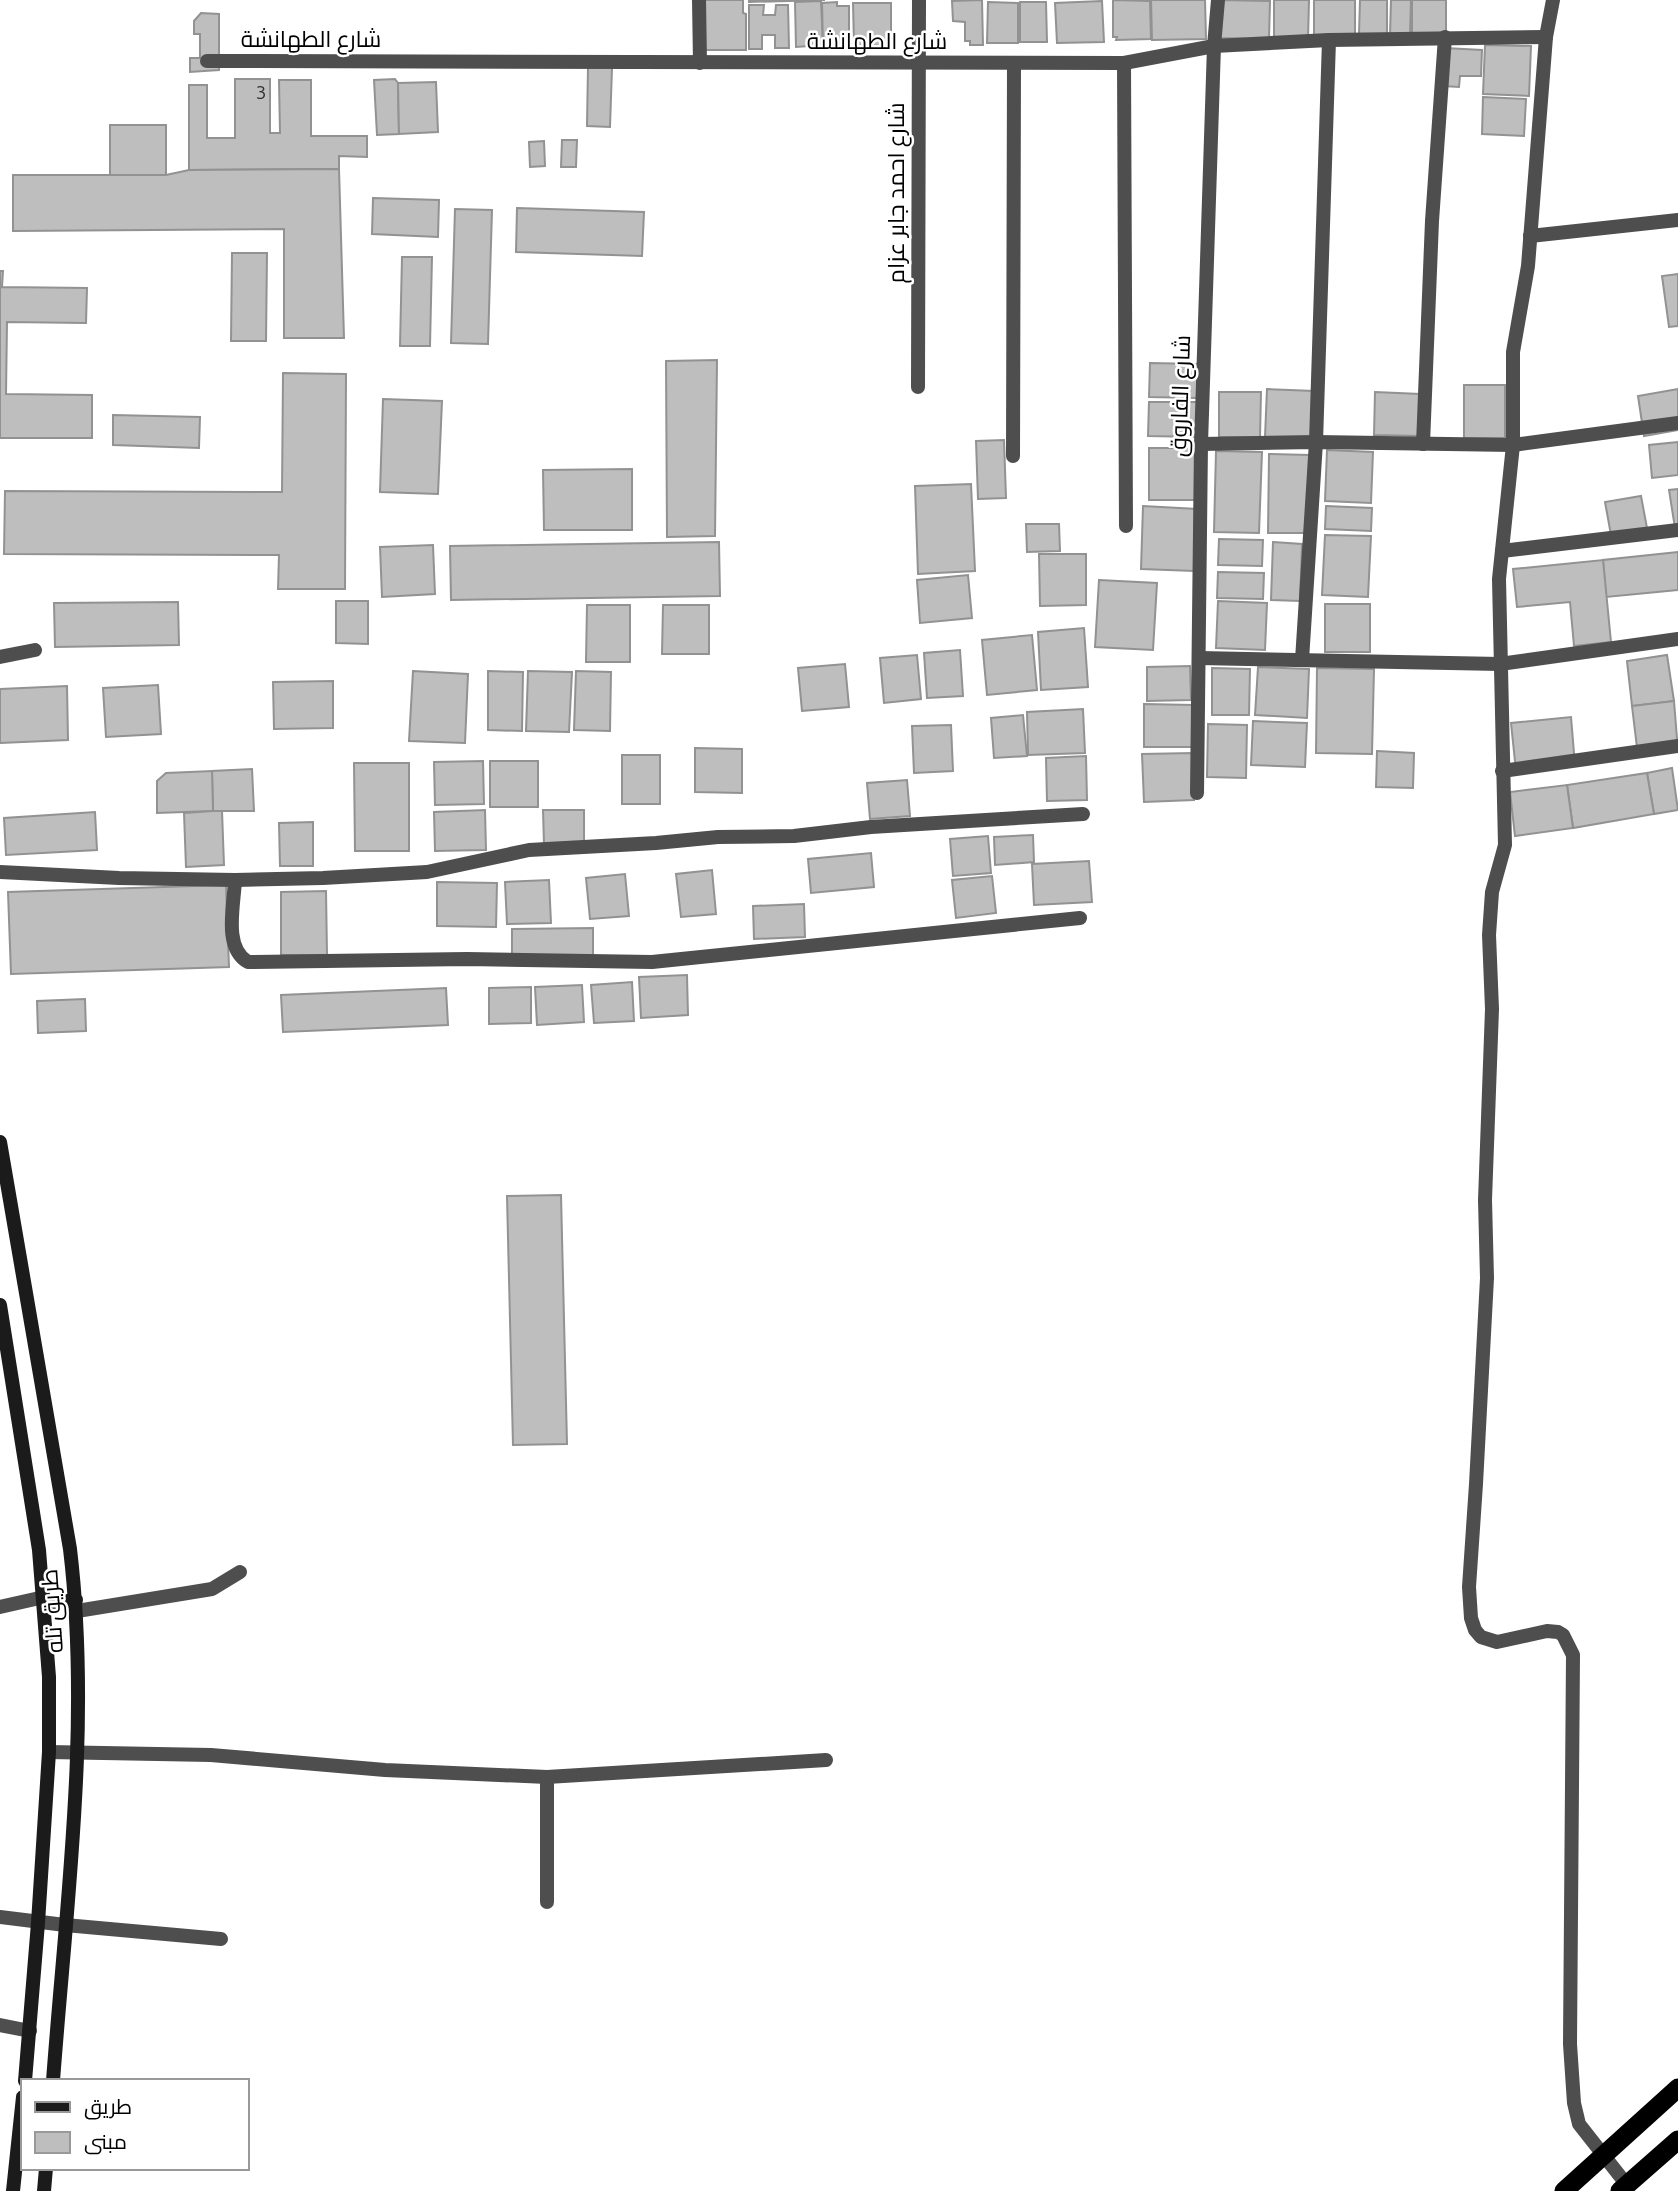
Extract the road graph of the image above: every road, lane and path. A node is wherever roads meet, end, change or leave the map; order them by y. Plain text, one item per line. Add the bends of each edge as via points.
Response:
1 (699, 0) edge
2 (919, 0) edge
3 (1218, 0) edge
4 (1553, 0) edge
5 (1445, 37) junction
6 (1546, 37) junction
7 (1329, 40) junction
8 (1214, 46) junction
9 (207, 61) dead end
10 (700, 63) junction
11 (919, 63) junction
12 (1124, 63) junction
13 (1014, 64) junction
14 (1678, 220) edge
15 (1530, 236) junction
16 (918, 387) dead end
17 (1678, 423) edge
18 (1316, 442) junction
19 (1201, 444) junction
20 (1423, 444) junction
21 (1513, 444) junction
22 (1013, 456) dead end
23 (1126, 526) dead end
24 (1678, 530) edge
25 (1502, 551) junction
26 (1678, 639) edge
27 (35, 650) dead end
28 (0, 657) edge
29 (1199, 658) junction
30 (1302, 660) junction
31 (1500, 664) junction
32 (1678, 746) edge
33 (1502, 771) junction
34 (1197, 793) dead end
35 (1083, 814) dead end
36 (0, 872) edge
37 (235, 880) junction
38 (1080, 918) dead end
39 (0, 1142) edge
40 (0, 1305) edge
41 (240, 1572) dead end
42 (44, 1601) junction
43 (77, 1606) junction
44 (0, 1607) edge
45 (49, 1752) junction
46 (77, 1753) junction
47 (826, 1760) dead end
48 (547, 1777) junction
49 (547, 1902) dead end
50 (0, 1917) edge
51 (38, 1923) junction
52 (65, 1925) junction
53 (221, 1939) dead end
54 (0, 2025) edge
55 (30, 2031) junction
56 (24, 2079) edge
57 (53, 2079) edge
58 (1678, 2088) edge
59 (21, 2116) edge
60 (1678, 2140) edge
61 (1602, 2156) junction
62 (46, 2170) edge
63 (1623, 2188) edge
64 (13, 2191) edge
65 (44, 2191) edge
66 (1564, 2191) edge

1 - 10 street
2 - 11 street, شارع احمد جابر عزام
3 - 8 street, شارع الفاروق
4 - 6 street
5 - 6 street, شارع الطهانشة
5 - 7 street, شارع الطهانشة
5 - 20 street
6 - 15 street
7 - 8 street, شارع الطهانشة
7 - 18 street
8 - 12 street, شارع الطهانشة
8 - 19 street, شارع الفاروق
9 - 10 street, شارع الطهانشة
10 - 11 street, شارع الطهانشة
11 - 13 street, شارع الطهانشة
11 - 16 street, شارع احمد جابر عزام
12 - 13 street, شارع الطهانشة
12 - 23 street
13 - 22 street
14 - 15 street
15 - 21 street via 1513,352
17 - 21 street
18 - 19 street
18 - 20 street
18 - 30 street
19 - 29 street, شارع الفاروق
20 - 21 street
21 - 25 street
24 - 25 street
25 - 31 street
26 - 31 street
27 - 28 street
29 - 30 street
29 - 34 street, شارع الفاروق
30 - 31 street
31 - 33 street
32 - 33 street
33 - 61 street via 1505,845 1492,892 1489,935 1492,1009 1486,1278 1470,1608 1481,1637 1497,1642 1558,1632 1573,1656 1570,2044 1579,2124
35 - 37 street via 529,850 427,872
36 - 37 street
37 - 38 street via 232,943 248,962 652,962
39 - 43 main road, طريق تله
40 - 42 main road, طريق تله via 33,1503
41 - 43 street via 212,1589
42 - 43 main road
42 - 44 street
42 - 45 main road, طريق تله
43 - 46 main road, طريق تله
45 - 46 street
45 - 51 main road, طريق تله
46 - 48 street via 211,1755 385,1770
46 - 52 main road, طريق تله
47 - 48 street
48 - 49 street
50 - 51 street
51 - 52 street
51 - 55 main road, طريق تله
52 - 53 street
52 - 57 main road, طريق تله
54 - 55 street
55 - 56 main road, طريق تله
58 - 61 highway
59 - 64 main road
60 - 63 highway
61 - 63 street
61 - 66 highway
62 - 65 main road

